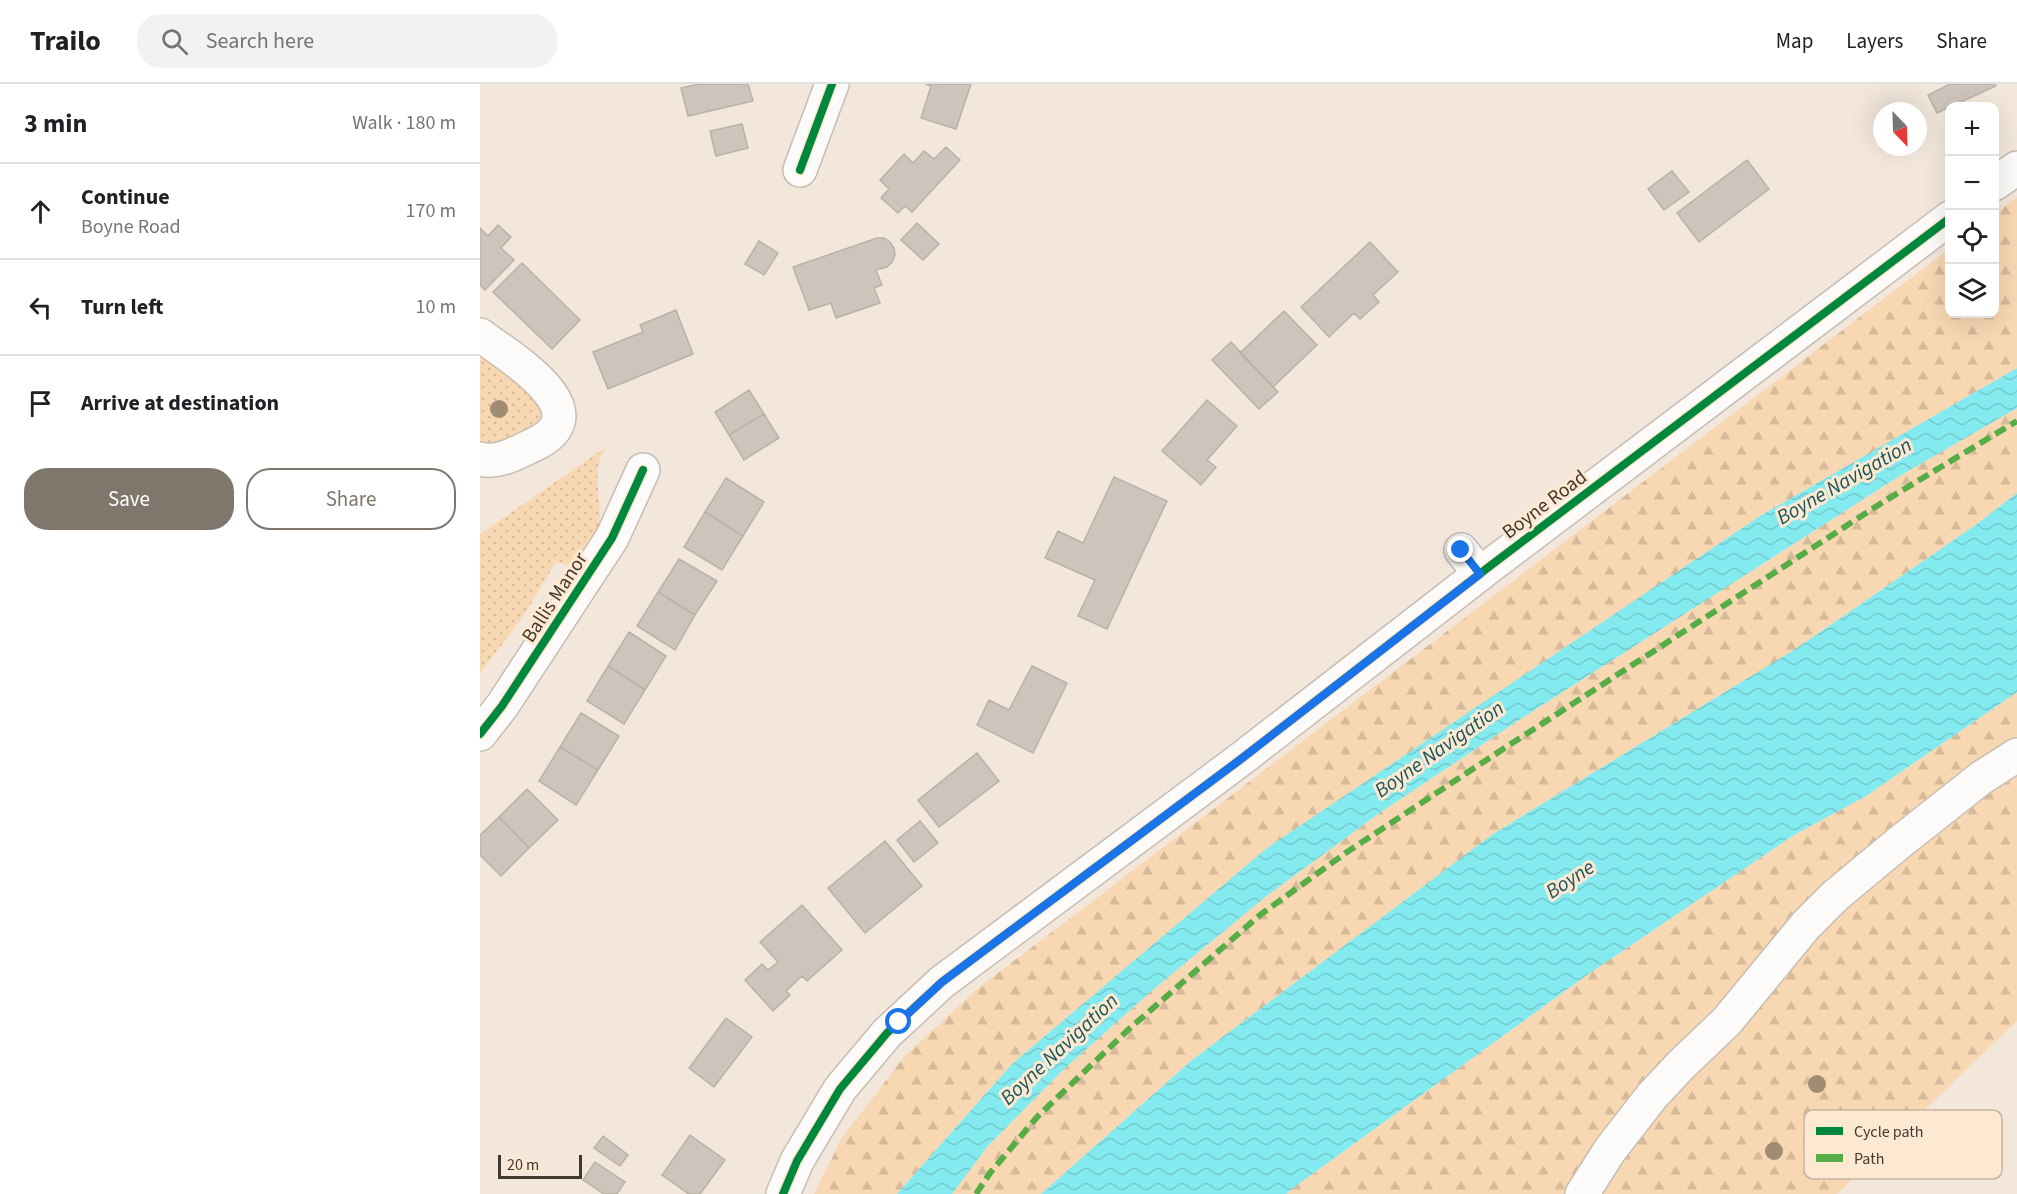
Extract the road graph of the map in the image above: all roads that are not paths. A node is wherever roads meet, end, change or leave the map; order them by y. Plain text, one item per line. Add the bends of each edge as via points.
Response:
1 (832, 84) edge
2 (2017, 168) edge
3 (800, 170) dead end
4 (1999, 181) edge
5 (1945, 222) edge
6 (480, 335) edge
7 (480, 459) edge
8 (643, 470) dead end
9 (480, 734) edge
10 (2017, 755) edge
11 (783, 1194) edge
12 (1582, 1194) edge

1 - 3 street
2 - 4 street
5 - 11 street, Boyne Road via 1470,562 1241,759 942,982 887,1033 840,1089 797,1161
6 - 7 street via 537,378 553,396 560,414 556,428 545,440 510,456
8 - 9 street, Ballis Manor via 612,538
10 - 12 street via 1981,778 1900,842 1806,925 1726,1021 1652,1096

